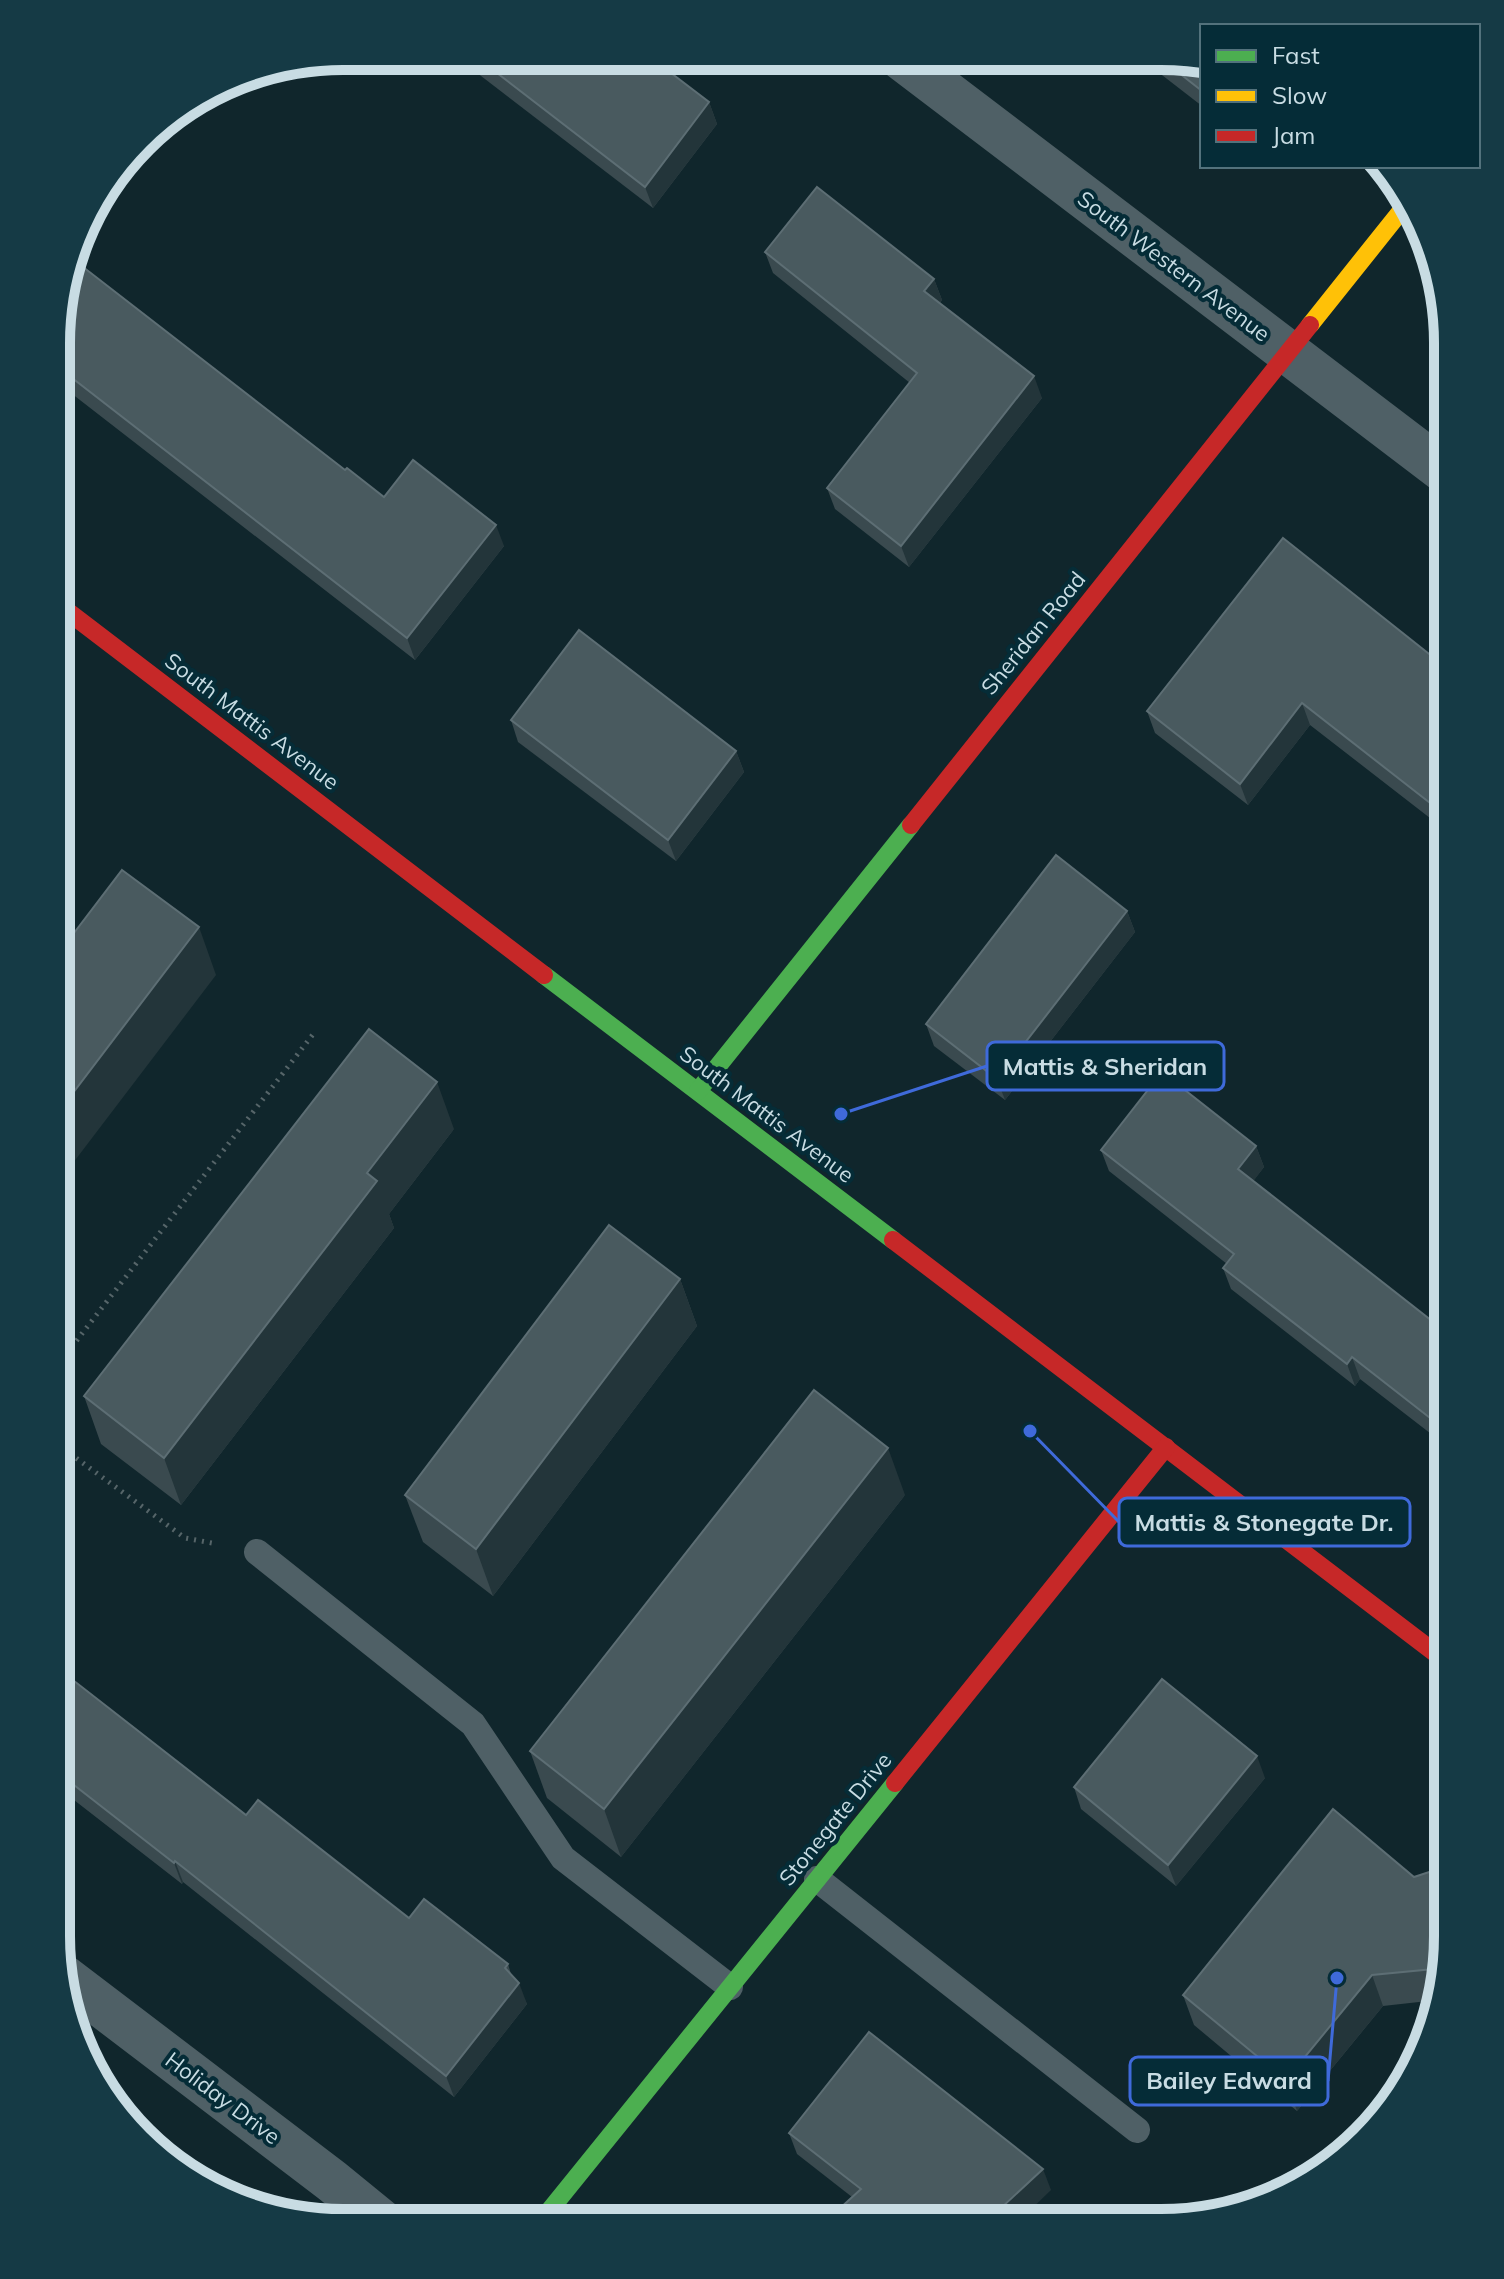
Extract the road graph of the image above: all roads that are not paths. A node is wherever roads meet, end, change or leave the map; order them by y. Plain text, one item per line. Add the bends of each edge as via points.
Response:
1 (917, 70) edge
2 (1400, 212) edge
3 (1288, 352) junction
4 (1434, 463) edge
5 (70, 613) edge
6 (698, 1091) junction
7 (1166, 1447) junction
8 (257, 1552) road end
9 (1433, 1651) edge
10 (817, 1879) junction
11 (75, 1985) edge
12 (730, 1987) junction
13 (1137, 2130) dead end
14 (365, 2209) edge
15 (551, 2209) edge

1 - 3 street, South Western Avenue
2 - 3 street, Sheridan Road
3 - 4 street, South Western Avenue
3 - 6 street, Sheridan Road
5 - 6 street, South Mattis Avenue
6 - 7 street, South Mattis Avenue
7 - 9 street, South Mattis Avenue
7 - 10 street, Stonegate Drive
8 - 12 lane via 473,1724 563,1858
10 - 12 street, Stonegate Drive
10 - 13 lane
11 - 14 street, Holiday Drive
12 - 15 street, Stonegate Drive

